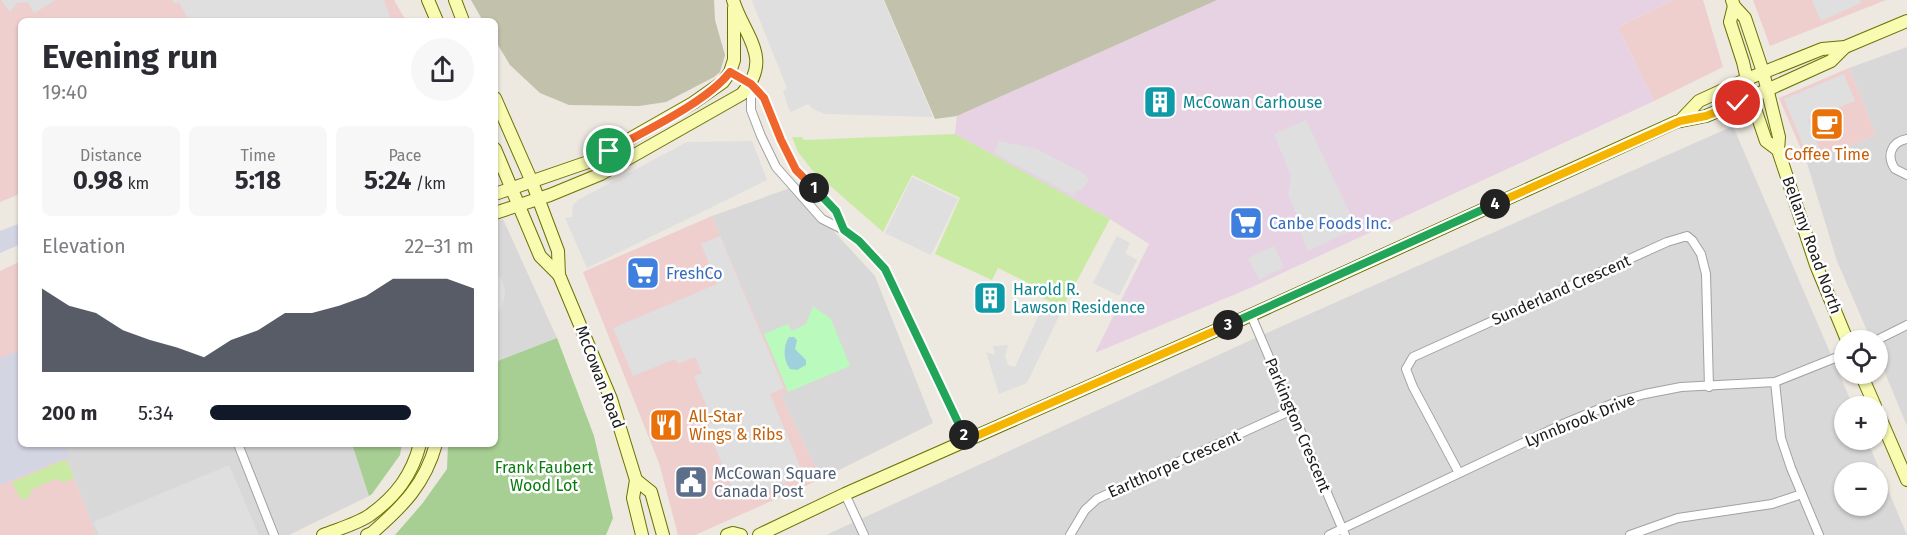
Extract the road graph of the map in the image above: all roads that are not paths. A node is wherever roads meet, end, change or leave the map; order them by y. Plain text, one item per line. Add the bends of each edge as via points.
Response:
1 (428, 0) edge
2 (455, 0) edge
3 (734, 2) edge
4 (1733, 3) edge
5 (436, 18) edge
6 (462, 18) edge
7 (1907, 21) edge
8 (1845, 47) junction
9 (730, 72) junction
10 (1763, 72) junction
11 (1747, 79) junction
12 (751, 84) junction
13 (1767, 90) junction
14 (1751, 97) junction
15 (498, 105) edge
16 (686, 108) junction
17 (1680, 121) junction
18 (693, 122) junction
19 (1907, 139) edge
20 (1778, 150) junction
21 (609, 151) junction
22 (498, 156) edge
23 (618, 165) junction
24 (1907, 175) edge
25 (532, 182) junction
26 (512, 188) junction
27 (498, 193) edge
28 (539, 199) junction
29 (518, 205) junction
30 (498, 212) edge
31 (844, 230) junction
32 (559, 275) junction
33 (1251, 315) junction
34 (1907, 325) edge
35 (1843, 330) edge
36 (1888, 334) edge
37 (1834, 358) edge
38 (1775, 382) junction
39 (1709, 387) junction
40 (1292, 410) junction
41 (1888, 435) edge
42 (967, 440) junction
43 (239, 447) edge
44 (419, 447) edge
45 (435, 447) edge
46 (1459, 473) junction
47 (636, 480) junction
48 (1907, 480) edge
49 (845, 494) junction
50 (1802, 494) junction
51 (1344, 532) edge
52 (274, 535) edge
53 (323, 535) edge
54 (367, 535) edge
55 (642, 535) edge
56 (663, 535) edge
57 (727, 535) edge
58 (741, 535) edge
59 (759, 535) edge
60 (864, 535) edge
61 (1070, 535) edge
62 (1329, 535) edge
63 (1630, 535) edge
64 (1820, 535) edge

1 - 5 main road
2 - 6 main road
3 - 9 main road via 734,60
3 - 12 main road via 756,50 757,69
4 - 10 main road, Bellamy Road North via 1745,18
4 - 11 main road, Bellamy Road North via 1730,22
7 - 8 main road
8 - 10 main road via 1822,49
8 - 13 main road via 1831,61
9 - 12 street
9 - 16 main road via 723,82
10 - 11 main road
10 - 13 main road, Bellamy Road North
11 - 14 main road, Bellamy Road North
11 - 17 main road via 1699,101
12 - 18 main road via 742,94
12 - 31 street via 764,98 796,170 836,211
12 - 31 street via 752,110 776,167 822,219
13 - 14 main road
13 - 20 main road, Bellamy Road North via 1779,137
14 - 17 main road via 1706,116
14 - 20 main road, Bellamy Road North via 1766,141
15 - 25 main road, McCowan Road
16 - 18 main road
16 - 21 main road
17 - 33 main road
18 - 23 main road
19 - 24 street via 1892,148 1890,159 1895,169
20 - 35 main road, Bellamy Road North via 1816,265
21 - 23 main road
21 - 25 main road
22 - 26 main road, McCowan Road
23 - 28 main road
25 - 26 main road
25 - 28 main road, McCowan Road
26 - 27 main road
26 - 29 main road, McCowan Road
28 - 29 main road
28 - 32 main road, McCowan Road via 558,251
29 - 30 main road
29 - 32 main road, McCowan Road via 540,256
31 - 42 street via 885,269
32 - 47 main road, McCowan Road via 610,399
33 - 40 street, Parkington Crescent
33 - 42 main road
34 - 36 street
37 - 38 street, Lynnbrook Drive
38 - 39 street, Lynnbrook Drive
38 - 50 street via 1781,438
39 - 46 street, Lynnbrook Drive via 1681,387 1619,401
39 - 46 street, Sunderland Crescent via 1706,274 1701,254 1687,236 1413,357 1406,369 1413,387
40 - 51 street, Parkington Crescent
40 - 61 street, Earlthorpe Crescent via 1097,499
41 - 48 main road
42 - 49 main road
43 - 52 street
44 - 53 main road via 401,488 369,516
45 - 54 main road via 412,495
46 - 51 street, Lynnbrook Drive
47 - 55 main road, McCowan Road via 633,498
47 - 56 main road, McCowan Road via 651,492
49 - 59 main road
49 - 60 street
50 - 63 street via 1772,504 1678,518
50 - 64 street
51 - 62 street, Lynnbrook Drive
57 - 58 main road

